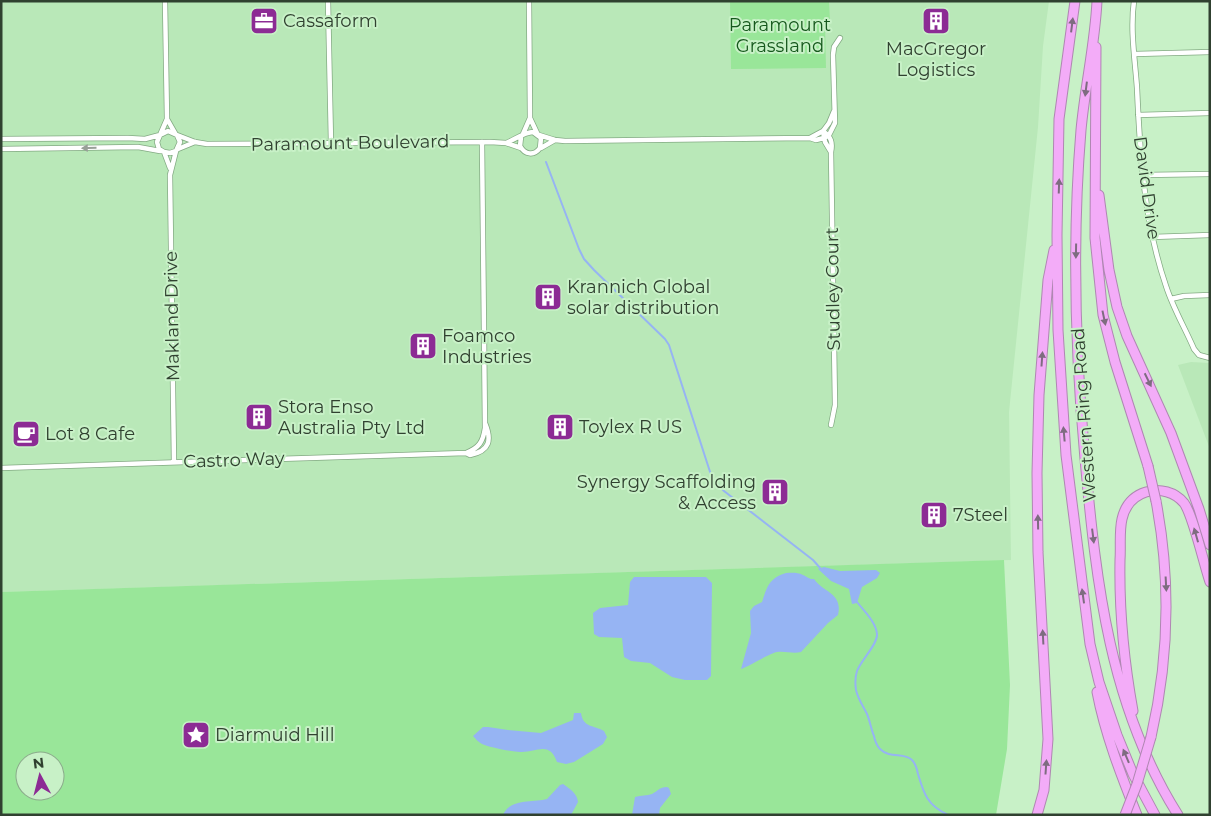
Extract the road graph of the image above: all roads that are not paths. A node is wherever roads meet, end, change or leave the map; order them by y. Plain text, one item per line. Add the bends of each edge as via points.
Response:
1 (165, 1) edge
2 (328, 1) edge
3 (529, 1) edge
4 (1075, 1) edge
5 (1097, 1) edge
6 (1134, 1) edge
7 (1096, 24) junction
8 (840, 38) dead end
9 (1210, 52) edge
10 (1135, 54) junction
11 (834, 110) junction
12 (1210, 113) edge
13 (1138, 115) junction
14 (530, 118) junction
15 (167, 119) junction
16 (823, 131) junction
17 (161, 134) junction
18 (176, 134) junction
19 (538, 134) junction
20 (522, 136) junction
21 (826, 137) junction
22 (810, 138) junction
23 (1, 139) edge
24 (555, 140) junction
25 (195, 142) junction
26 (482, 142) junction
27 (331, 143) junction
28 (506, 143) junction
29 (521, 148) junction
30 (540, 148) junction
31 (1, 149) edge
32 (177, 150) junction
33 (163, 152) junction
34 (170, 170) junction
35 (1210, 174) edge
36 (1143, 176) junction
37 (1095, 182) junction
38 (1057, 235) junction
39 (1210, 235) edge
40 (1152, 237) junction
41 (1210, 296) edge
42 (1171, 299) junction
43 (1210, 358) edge
44 (831, 425) dead end
45 (174, 462) junction
46 (1, 468) edge
47 (1210, 545) edge
48 (1210, 582) edge
49 (1090, 644) junction
50 (1142, 743) junction
51 (1037, 815) edge
52 (1125, 815) edge
53 (1137, 815) edge
54 (1155, 815) edge
55 (1178, 815) edge

1 - 15 street
2 - 27 street
3 - 14 street
38 -> 4 highway, Western Ring Road via 1059,119
5 - 7 highway, Western Ring Road
6 - 10 street, David Drive
7 - 37 highway
7 -> 50 highway, Western Ring Road via 1078,172 1076,266 1080,399 1102,602 1126,706
8 - 11 street via 833,54
9 - 10 street
10 - 13 street, David Drive
11 - 16 street
11 - 21 street via 835,122
12 - 13 street
13 - 36 street, David Drive
14 - 19 street
14 - 20 street
15 - 17 street
15 - 18 street
16 - 21 street, Studley Court
16 - 22 street
17 - 18 street via 168,131
17 - 23 street via 140,139
17 - 33 street via 157,142
18 - 25 street, Paramount Boulevard
18 - 32 street via 180,142
19 - 20 street via 529,132
19 - 24 street
19 - 30 street via 542,141
20 - 28 street, Paramount Boulevard
20 - 29 street
21 - 22 street
21 - 44 street, Studley Court via 831,152 834,402
22 - 24 street
24 - 30 street
25 - 27 street, Paramount Boulevard
25 - 32 street, Paramount Boulevard
26 - 27 street, Paramount Boulevard
26 - 28 street, Paramount Boulevard
26 - 45 street, Castro Way via 485,422 482,442 477,448 466,453
28 - 29 street, Paramount Boulevard
29 - 30 street via 531,154
33 -> 31 street via 138,147
32 - 33 street
32 - 34 street, Makland Drive
33 - 34 street, Makland Drive
34 - 45 street, Makland Drive
35 - 36 street
36 - 40 street, David Drive
37 -> 47 highway via 1117,307 1171,433
37 -> 52 highway, bridge via 1096,257 1103,315 1148,466 1165,569 1163,678 1151,738
49 -> 38 highway, Western Ring Road via 1064,438
51 -> 38 highway via 1044,790 1048,740 1038,552 1039,394 1048,280
39 - 40 street
40 - 42 street, David Drive
41 - 42 street
42 - 43 street, David Drive via 1194,349 1199,355
45 - 46 street, Castro Way
48 -> 50 highway via 1184,503 1160,490 1145,492 1130,502 1121,527 1121,622 1132,706
49 - 53 highway via 1101,714
54 -> 49 highway, Western Ring Road via 1116,735
50 - 55 highway, Western Ring Road via 1157,779

